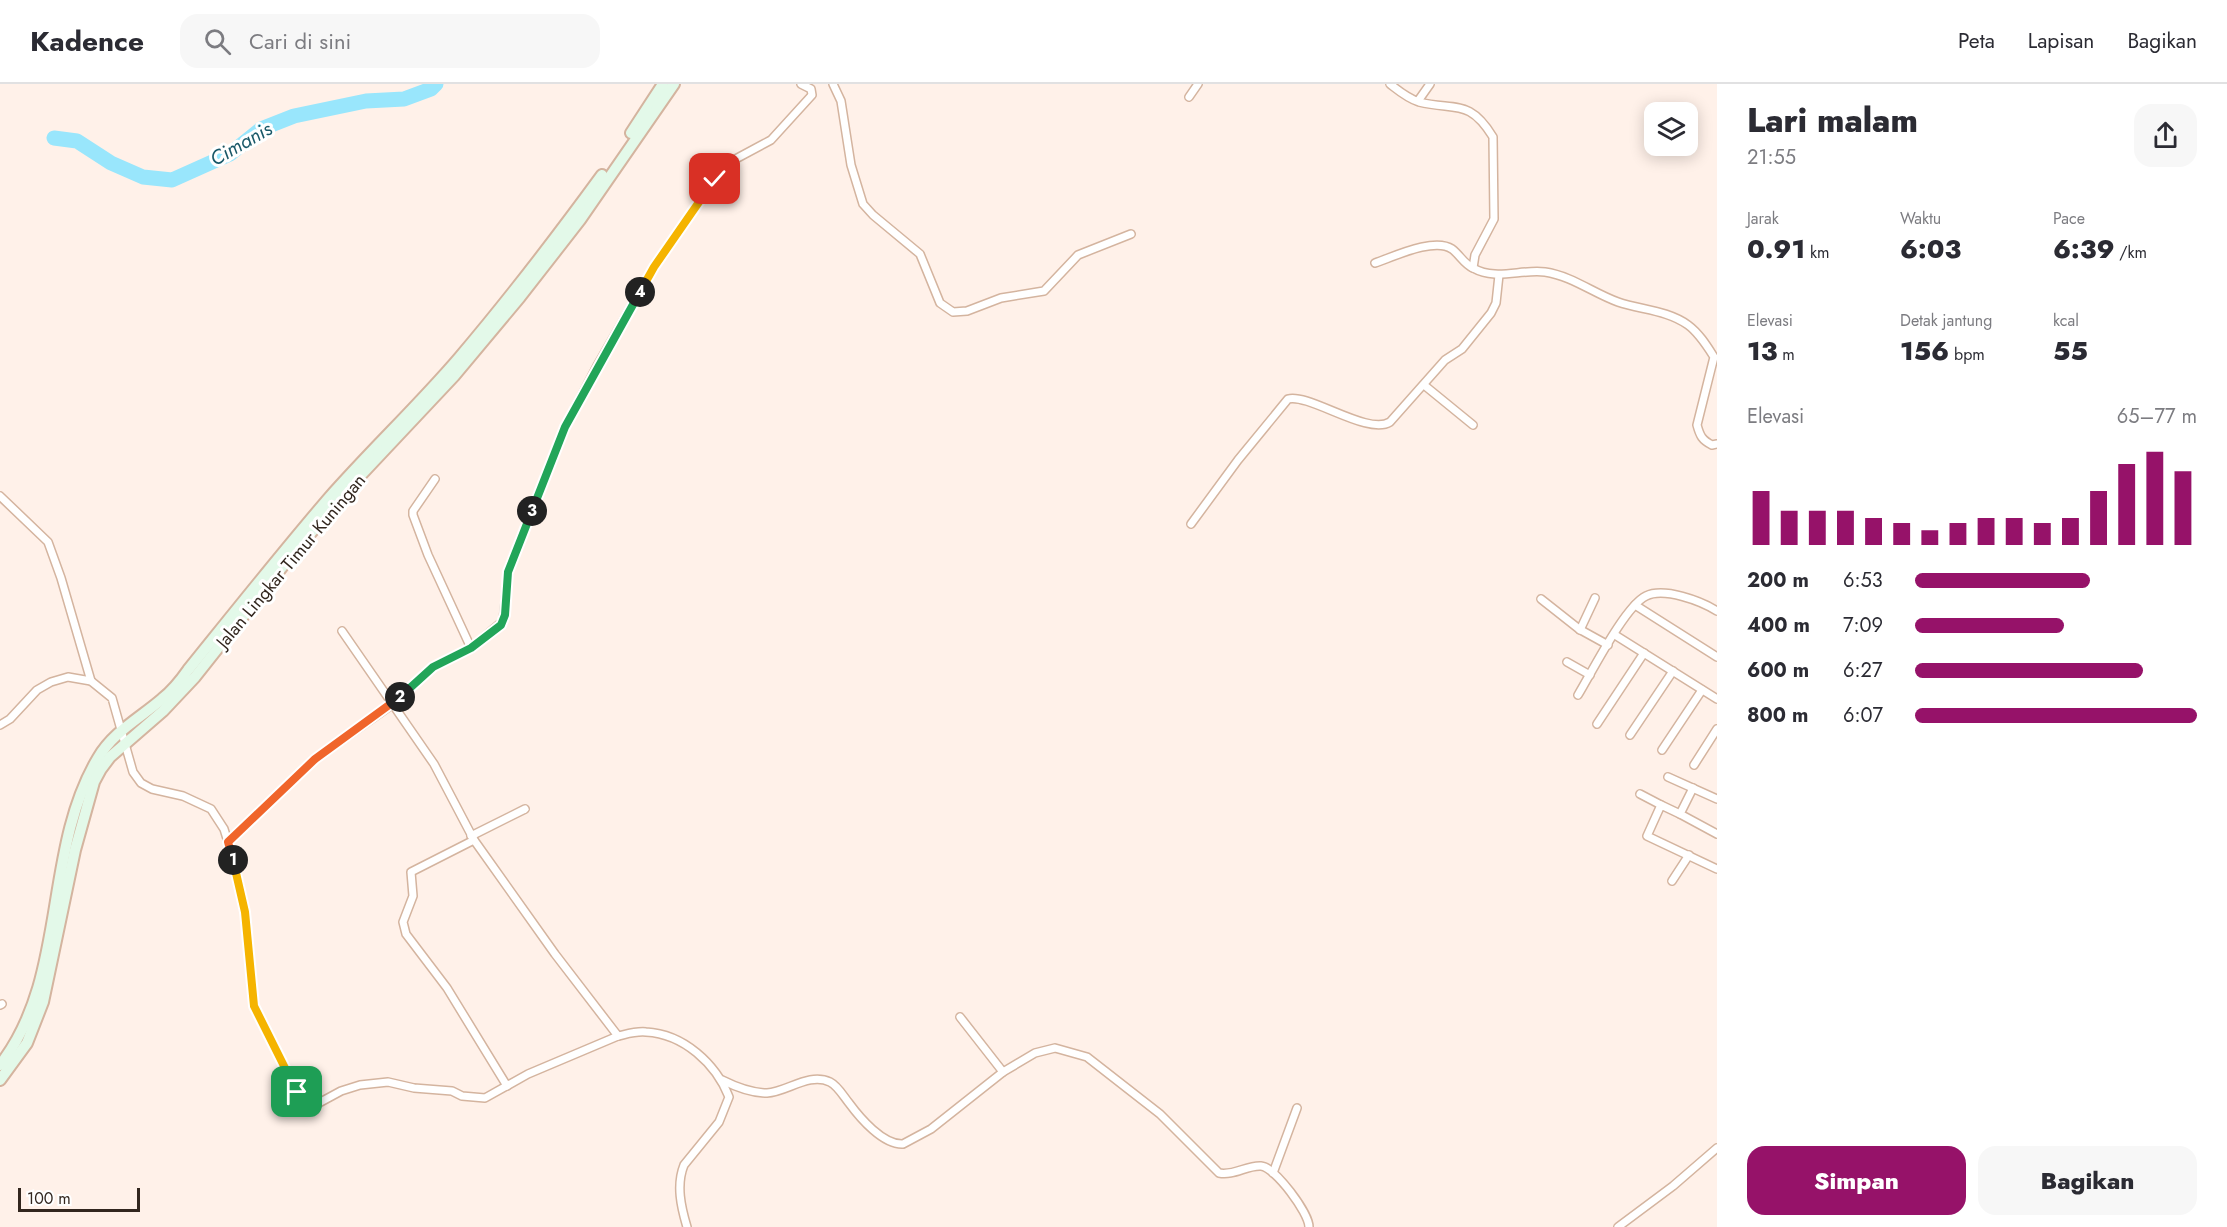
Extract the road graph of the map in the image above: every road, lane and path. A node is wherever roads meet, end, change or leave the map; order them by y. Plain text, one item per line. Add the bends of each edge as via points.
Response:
1 (663, 84) edge
2 (674, 84) edge
3 (801, 84) edge
4 (832, 84) edge
5 (1198, 84) edge
6 (1390, 84) edge
7 (1430, 84) edge
8 (1189, 97) dead end
9 (1418, 101) junction
10 (1131, 234) dead end
11 (1375, 263) dead end
12 (1473, 268) junction
13 (1499, 275) junction
14 (1424, 385) junction
15 (1473, 425) dead end
16 (1717, 444) edge
17 (435, 479) dead end
18 (0, 496) edge
19 (1191, 524) dead end
20 (1595, 598) dead end
21 (1541, 599) dead end
22 (1635, 605) junction
23 (1717, 611) edge
24 (1580, 630) junction
25 (342, 631) dead end
26 (1615, 635) junction
27 (1608, 645) junction
28 (471, 648) junction
29 (1644, 653) junction
30 (1717, 657) edge
31 (1567, 662) dead end
32 (1673, 671) junction
33 (1590, 675) junction
34 (91, 681) junction
35 (1702, 690) junction
36 (1578, 695) dead end
37 (1717, 699) edge
38 (393, 704) junction
39 (1597, 724) dead end
40 (0, 725) edge
41 (1717, 729) edge
42 (122, 730) junction
43 (1630, 735) dead end
44 (124, 744) junction
45 (1662, 750) dead end
46 (1694, 765) dead end
47 (1668, 777) dead end
48 (1693, 788) junction
49 (1640, 794) dead end
50 (1717, 799) edge
51 (1661, 805) junction
52 (525, 809) dead end
53 (1680, 814) junction
54 (1717, 834) edge
55 (472, 838) junction
56 (228, 842) junction
57 (1689, 855) junction
58 (1717, 869) edge
59 (1672, 880) dead end
60 (960, 1017) dead end
61 (618, 1036) junction
62 (0, 1065) edge
63 (1002, 1072) junction
64 (0, 1080) edge
65 (722, 1080) junction
66 (507, 1086) junction
67 (1297, 1108) dead end
68 (1717, 1148) edge
69 (1273, 1173) junction
70 (687, 1227) edge
71 (1308, 1227) edge
72 (1618, 1227) edge

1 - 42 main road, Jalan Lingkar Timur Kuningan via 542,257 457,360 328,499 165,697
2 - 44 main road, Jalan Lingkar Timur Kuningan via 580,220 520,297 284,564 195,677
3 - 28 street via 811,89 812,95 771,140 734,159 723,170 654,267 565,427 509,568 503,621
4 - 10 street via 840,101 851,165 863,204 920,254 940,303 953,312 1044,291 1078,255
5 - 8 street
6 - 9 street
7 - 9 street
9 - 12 street via 1466,109 1493,137 1494,219 1475,255
11 - 12 street via 1417,248 1439,247 1453,250
12 - 13 street
13 - 14 street via 1495,308 1462,350 1445,360
13 - 16 street via 1547,272 1618,302 1659,311 1688,325 1714,357 1697,425 1705,442
14 - 15 street
14 - 19 street via 1385,425 1341,416 1296,398 1288,399
17 - 28 street via 413,515
18 - 34 street via 48,542
20 - 24 street
21 - 24 street
22 - 23 street via 1646,596 1659,593 1689,598
22 - 26 street
22 - 30 street
24 - 27 street
25 - 38 street
26 - 27 street
26 - 29 street
27 - 33 street
28 - 38 street via 433,667
29 - 32 street
29 - 39 street
31 - 33 street
32 - 35 street
32 - 43 street
33 - 36 street
34 - 40 street via 68,677 51,682
34 - 42 street via 112,698
35 - 37 street
35 - 45 street
38 - 55 street via 434,764
38 - 56 street via 315,759
41 - 46 street
42 - 44 street
42 - 62 main road, Jalan Lingkar Timur Kuningan via 97,758 81,793 68,831 34,1002 22,1035
44 - 56 street via 141,783 183,795 211,809
44 - 64 main road, Jalan Lingkar Timur Kuningan via 94,782 75,850 43,1002 27,1043
47 - 48 street
48 - 50 street
48 - 53 street
49 - 51 street
51 - 53 street
51 - 57 street via 1647,836
52 - 55 street
53 - 54 street
55 - 61 street
55 - 66 street via 410,874 413,896 403,922 406,934 447,988
56 - 66 street via 245,912 254,1006 302,1098 317,1104 360,1085 388,1082 485,1098
57 - 58 street
57 - 59 street
60 - 63 street
61 - 65 street via 646,1032 669,1038 705,1059
61 - 66 street
63 - 65 street via 931,1129 903,1144 890,1141 865,1121 831,1082 799,1082 768,1093
63 - 69 street via 1042,1050 1055,1048 1086,1057 1160,1114 1220,1173 1258,1166
65 - 70 street via 729,1097 719,1122 684,1166 679,1179
67 - 69 street
68 - 72 street
69 - 71 street via 1305,1213

